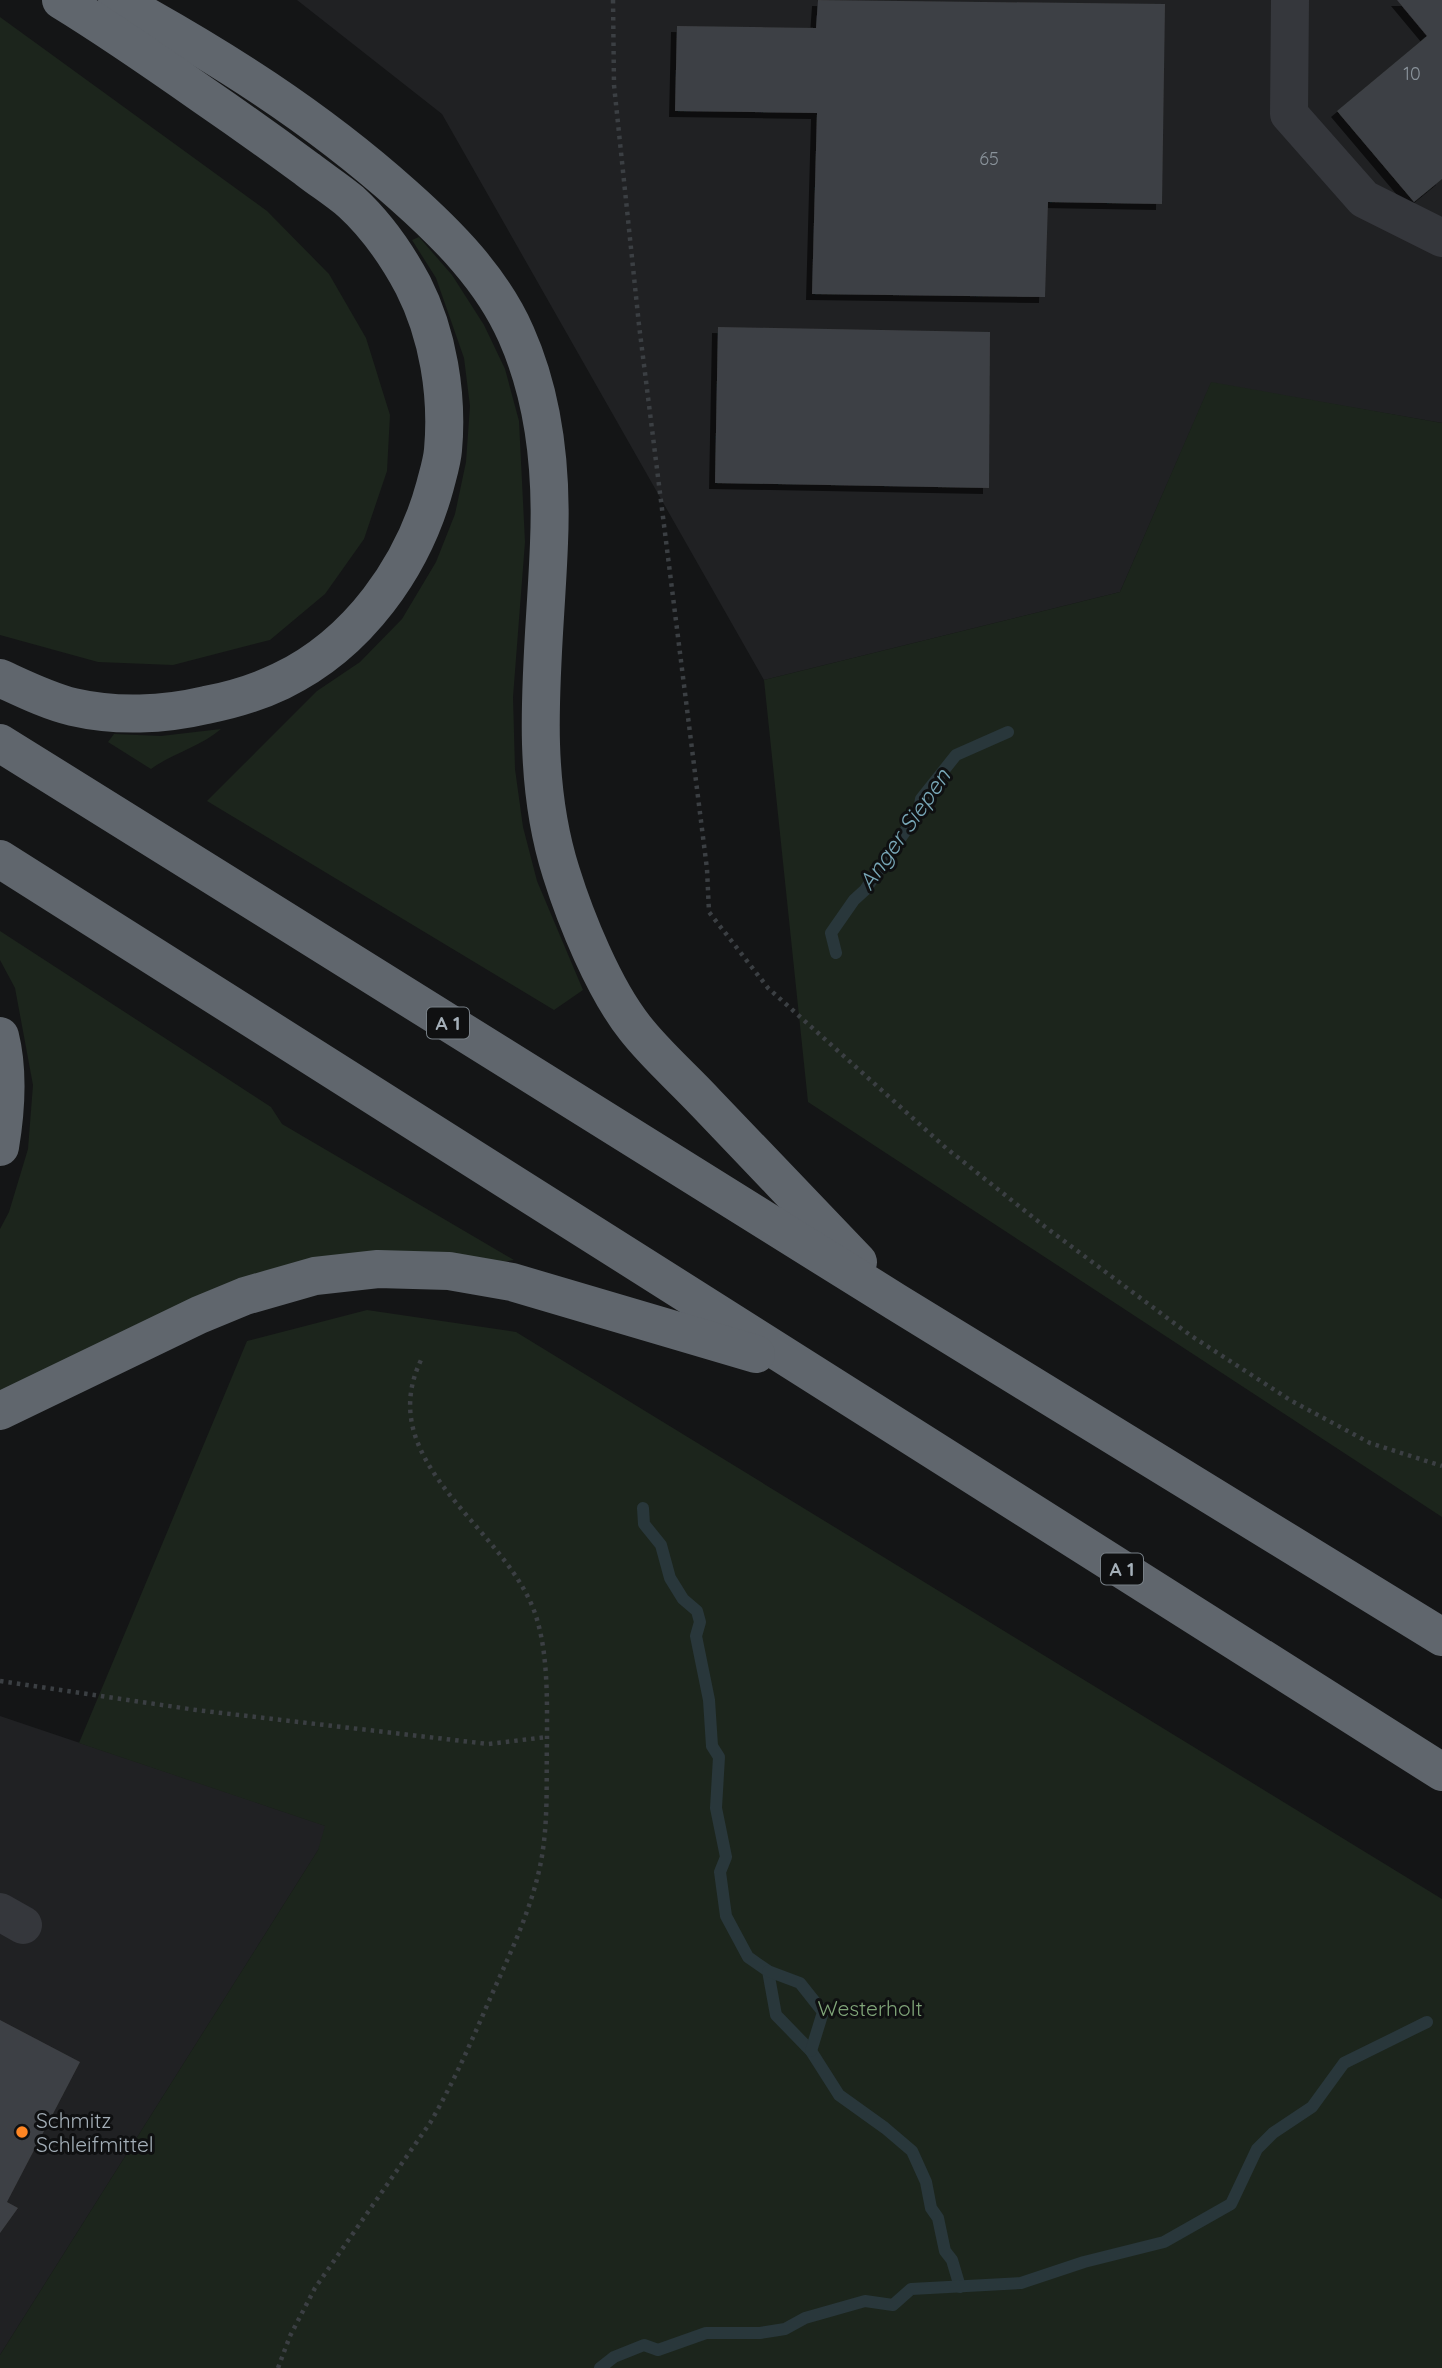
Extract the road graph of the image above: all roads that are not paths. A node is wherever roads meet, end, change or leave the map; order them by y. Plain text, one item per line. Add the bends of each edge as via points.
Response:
1 (61, 0) edge
2 (117, 0) edge
3 (1290, 0) edge
4 (1442, 238) edge
5 (0, 678) edge
6 (0, 743) edge
7 (0, 859) edge
8 (0, 1036) edge
9 (0, 1147) edge
10 (896, 1302) junction
11 (802, 1368) junction
12 (0, 1411) edge
13 (1442, 1637) edge
14 (1442, 1772) edge

1 - 5 highway via 247,125 351,202 378,232 413,285 428,320 444,422 443,453 426,517 386,589 340,642 282,681 219,703 148,713 75,707
2 - 10 highway via 184,36 312,121 431,219 492,291 516,335 533,383 545,443 549,538 541,760 560,871 581,928 635,1028
3 - 4 lane via 1289,114 1364,199
6 - 10 highway, A 1
7 - 11 highway, A 1
8 - 9 highway via 5,1063
10 - 13 highway, A 1
11 - 12 highway via 512,1282 449,1271 378,1269 315,1276 245,1296
11 - 14 highway, A 1

